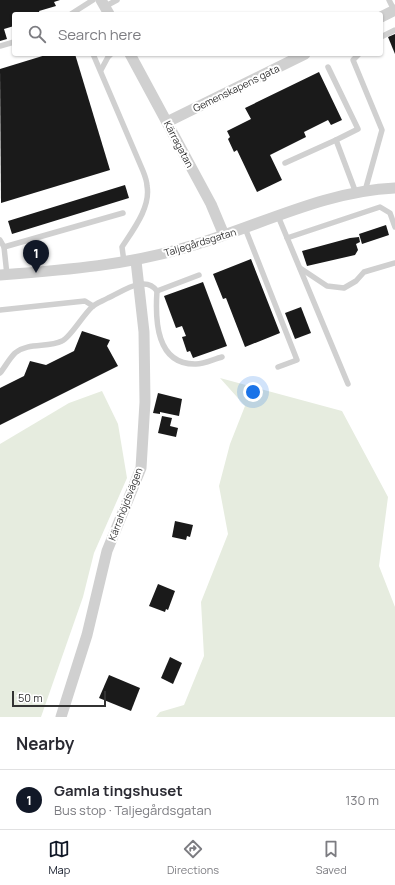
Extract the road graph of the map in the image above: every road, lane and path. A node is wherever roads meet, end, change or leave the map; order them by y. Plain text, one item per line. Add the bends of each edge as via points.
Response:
1 (93, 0) edge
2 (117, 0) edge
3 (389, 0) edge
4 (105, 7) edge
5 (395, 10) edge
6 (74, 12) edge
7 (383, 16) edge
8 (395, 30) edge
9 (383, 36) edge
10 (12, 43) edge
11 (0, 46) edge
12 (94, 56) edge
13 (109, 56) edge
14 (131, 56) edge
15 (301, 56) edge
16 (357, 56) edge
17 (328, 67) dead end
18 (101, 70) junction
19 (167, 122) junction
20 (336, 140) junction
21 (285, 163) dead end
22 (395, 188) edge
23 (361, 192) junction
24 (123, 213) dead end
25 (278, 216) junction
26 (395, 227) edge
27 (245, 228) junction
28 (224, 235) junction
29 (287, 238) junction
30 (0, 240) edge
31 (4, 247) junction
32 (136, 261) junction
33 (124, 262) junction
34 (395, 264) edge
35 (300, 268) junction
36 (4, 275) edge
37 (199, 275) dead end
38 (140, 284) junction
39 (157, 291) junction
40 (93, 306) junction
41 (0, 310) edge
42 (222, 357) dead end
43 (278, 367) dead end
44 (0, 373) edge
45 (348, 384) dead end
46 (62, 717) edge

1 - 6 lane
2 - 4 lane
3 - 5 lane
5 - 7 street
8 - 9 lane
10 - 11 lane
12 - 18 lane
13 - 18 lane
14 - 19 street, Kärragatan
15 - 19 street, Gemenskapens gata
16 - 23 lane via 353,60 382,130
17 - 20 lane via 358,129
18 - 33 lane via 148,187 147,200 122,246
19 - 28 street, Kärragatan via 211,204
20 - 21 lane
20 - 23 lane
22 - 23 street, Taljegårdsgatan
23 - 25 street, Taljegårdsgatan via 304,206
24 - 31 lane
25 - 27 street, Taljegårdsgatan
25 - 29 lane
26 - 29 lane via 390,213 380,207
27 - 28 street, Taljegårdsgatan
27 - 43 lane via 297,360
28 - 32 street, Taljegårdsgatan
29 - 35 lane
30 - 31 lane
31 - 36 lane
32 - 33 street, Taljegårdsgatan
32 - 38 street, Kärrahöjdsvägen
33 - 36 street, Taljegårdsgatan
34 - 35 lane via 364,272 356,281 344,288 327,286
35 - 45 lane
37 - 39 lane
38 - 39 lane via 151,284
38 - 40 lane via 124,289
38 - 46 street, Kärrahöjdsvägen via 145,402 141,468 107,551 87,635
39 - 42 lane via 159,333 168,352 177,361 196,364
40 - 41 lane via 86,301
40 - 44 lane via 62,342 29,347 15,353

